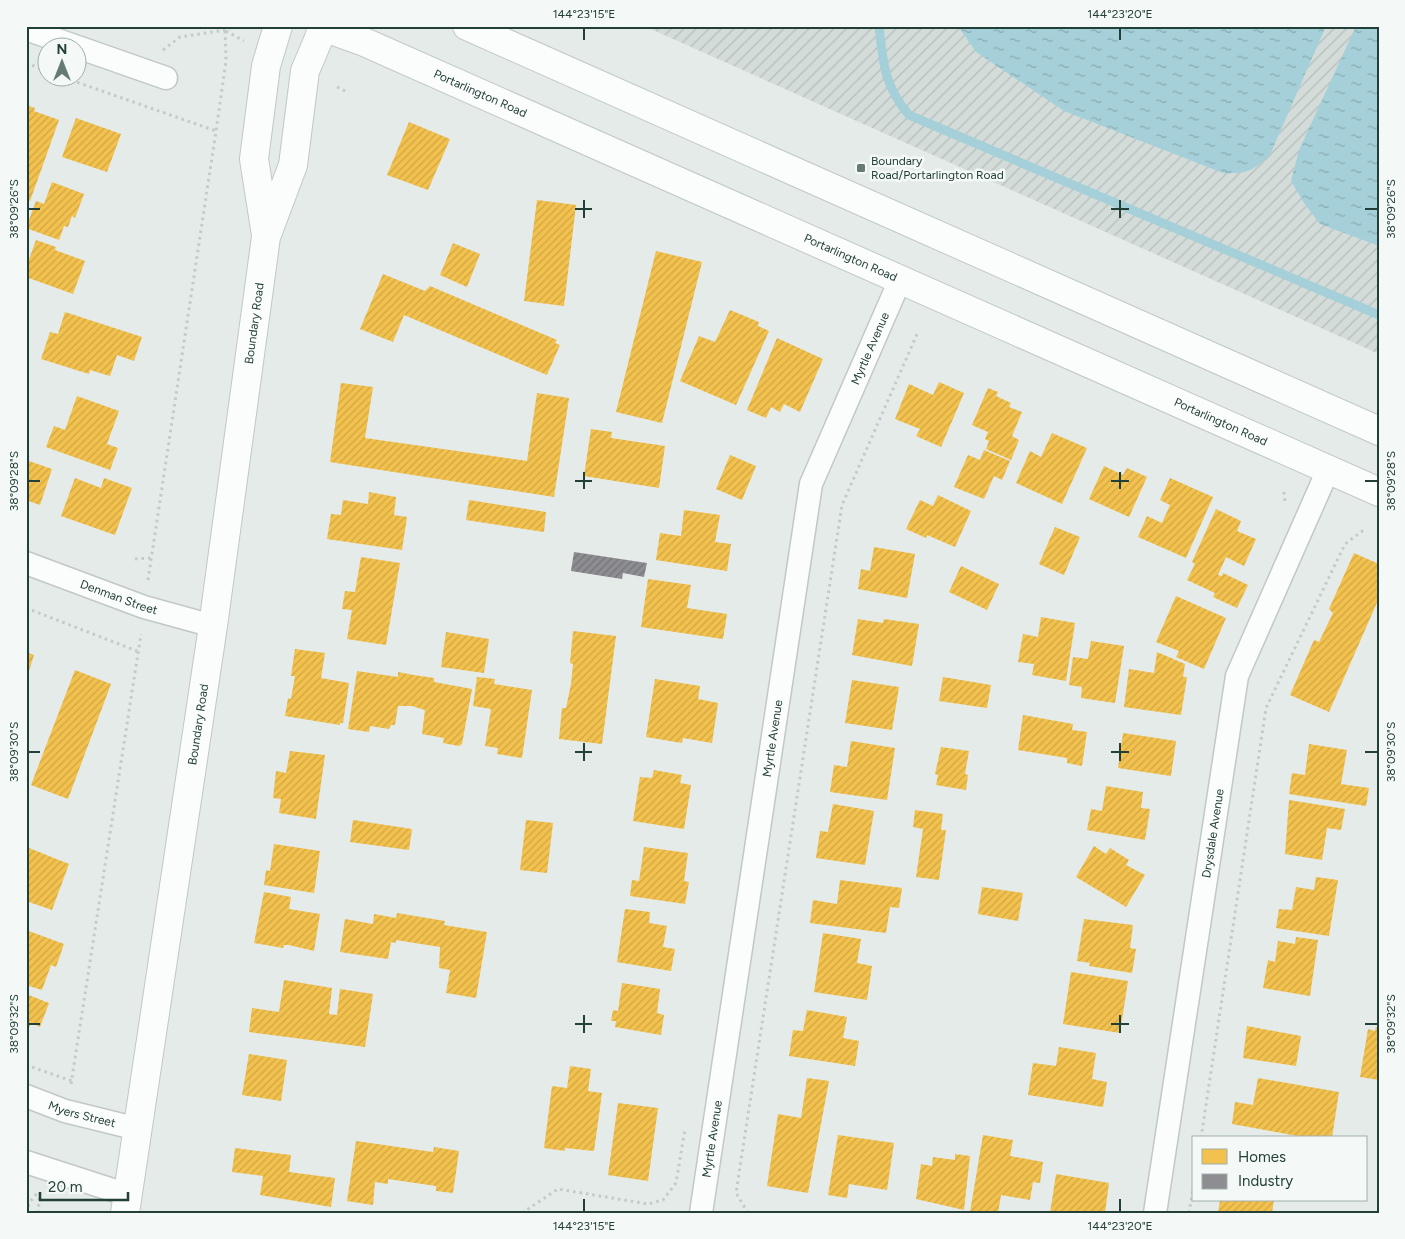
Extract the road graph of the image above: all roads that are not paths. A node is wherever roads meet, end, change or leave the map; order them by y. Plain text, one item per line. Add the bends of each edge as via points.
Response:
1 (278, 26) edge
2 (467, 26) edge
3 (322, 27) edge
4 (26, 29) edge
5 (166, 78) dead end
6 (266, 237) junction
7 (900, 280) junction
8 (1379, 431) edge
9 (1328, 470) junction
10 (1379, 492) edge
11 (26, 563) edge
12 (213, 626) junction
13 (26, 1096) edge
14 (138, 1129) junction
15 (26, 1162) edge
16 (127, 1204) edge
17 (701, 1213) edge
18 (1155, 1213) edge

1 - 6 main road, Boundary Road via 266,66 254,158
2 - 8 main road
3 - 6 main road, Boundary Road via 305,71 293,165
3 - 7 main road, Portarlington Road via 362,41
4 - 5 street
6 - 12 main road, Boundary Road
7 - 9 main road, Portarlington Road
7 - 17 street, Myrtle Avenue via 811,484
9 - 10 main road, Portarlington Road
9 - 18 street, Drysdale Avenue via 1237,676
11 - 12 street, Denman Street via 144,607
12 - 14 main road, Boundary Road
13 - 14 street, Myers Street via 65,1111
14 - 16 main road, Boundary Road
15 - 16 street

